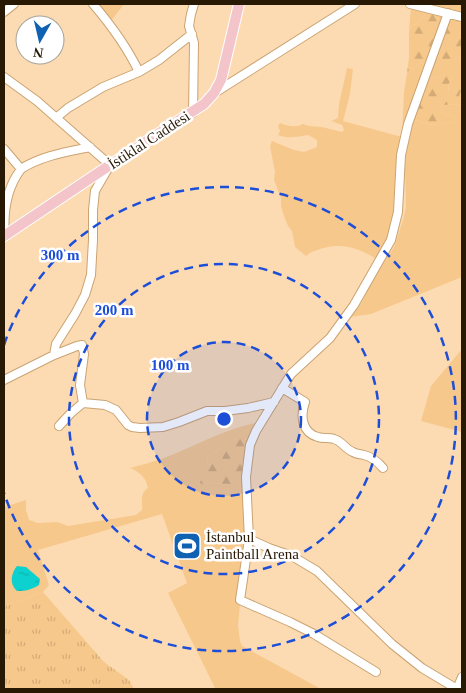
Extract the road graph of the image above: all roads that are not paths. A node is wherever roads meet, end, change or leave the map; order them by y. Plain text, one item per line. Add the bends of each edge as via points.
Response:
1 (14, 4) edge
2 (93, 4) edge
3 (194, 4) edge
4 (239, 4) edge
5 (355, 4) edge
6 (410, 4) edge
7 (344, 7) edge
8 (4, 12) edge
9 (448, 13) junction
10 (462, 17) edge
11 (192, 34) junction
12 (138, 72) junction
13 (4, 76) edge
14 (214, 93) junction
15 (193, 113) junction
16 (56, 118) junction
17 (90, 147) junction
18 (4, 149) edge
19 (110, 165) junction
20 (21, 169) junction
21 (84, 183) junction
22 (95, 192) junction
23 (5, 235) edge
24 (54, 355) junction
25 (4, 380) edge
26 (282, 388) junction
27 (274, 402) junction
28 (83, 403) junction
29 (59, 426) dead end
30 (383, 468) dead end
31 (249, 539) junction
32 (376, 672) dead end
33 (462, 677) edge
34 (457, 689) edge

1 - 8 street
2 - 12 street via 111,26
3 - 11 street via 189,26
4 - 14 main road, İstiklal Caddesi via 221,80
5 - 7 street
6 - 9 street
7 - 14 street
9 - 10 street
9 - 26 street via 408,124 401,155 398,212 391,240 354,305 330,338 291,374
11 - 12 street
11 - 15 street
12 - 16 street via 103,87
13 - 16 street
14 - 15 main road, İstiklal Caddesi
15 - 19 main road, İstiklal Caddesi
16 - 17 street
17 - 19 street
17 - 20 street via 49,156
18 - 20 street
19 - 21 main road, İstiklal Caddesi
19 - 22 street
20 - 23 street via 14,177 7,197
21 - 22 street
21 - 23 main road, İstiklal Caddesi
22 - 24 street via 91,275 85,295 56,344
24 - 25 street
24 - 28 street via 82,345 80,384
26 - 27 street
26 - 30 street via 305,402 303,424 311,434 340,441 351,452 371,457
27 - 28 street via 207,411 163,427 140,428 132,427 116,410 105,405
27 - 31 street via 250,444 246,477
28 - 29 street
31 - 32 street via 240,600 314,634
31 - 34 street via 292,556 317,572 392,644 422,668
33 - 34 street

